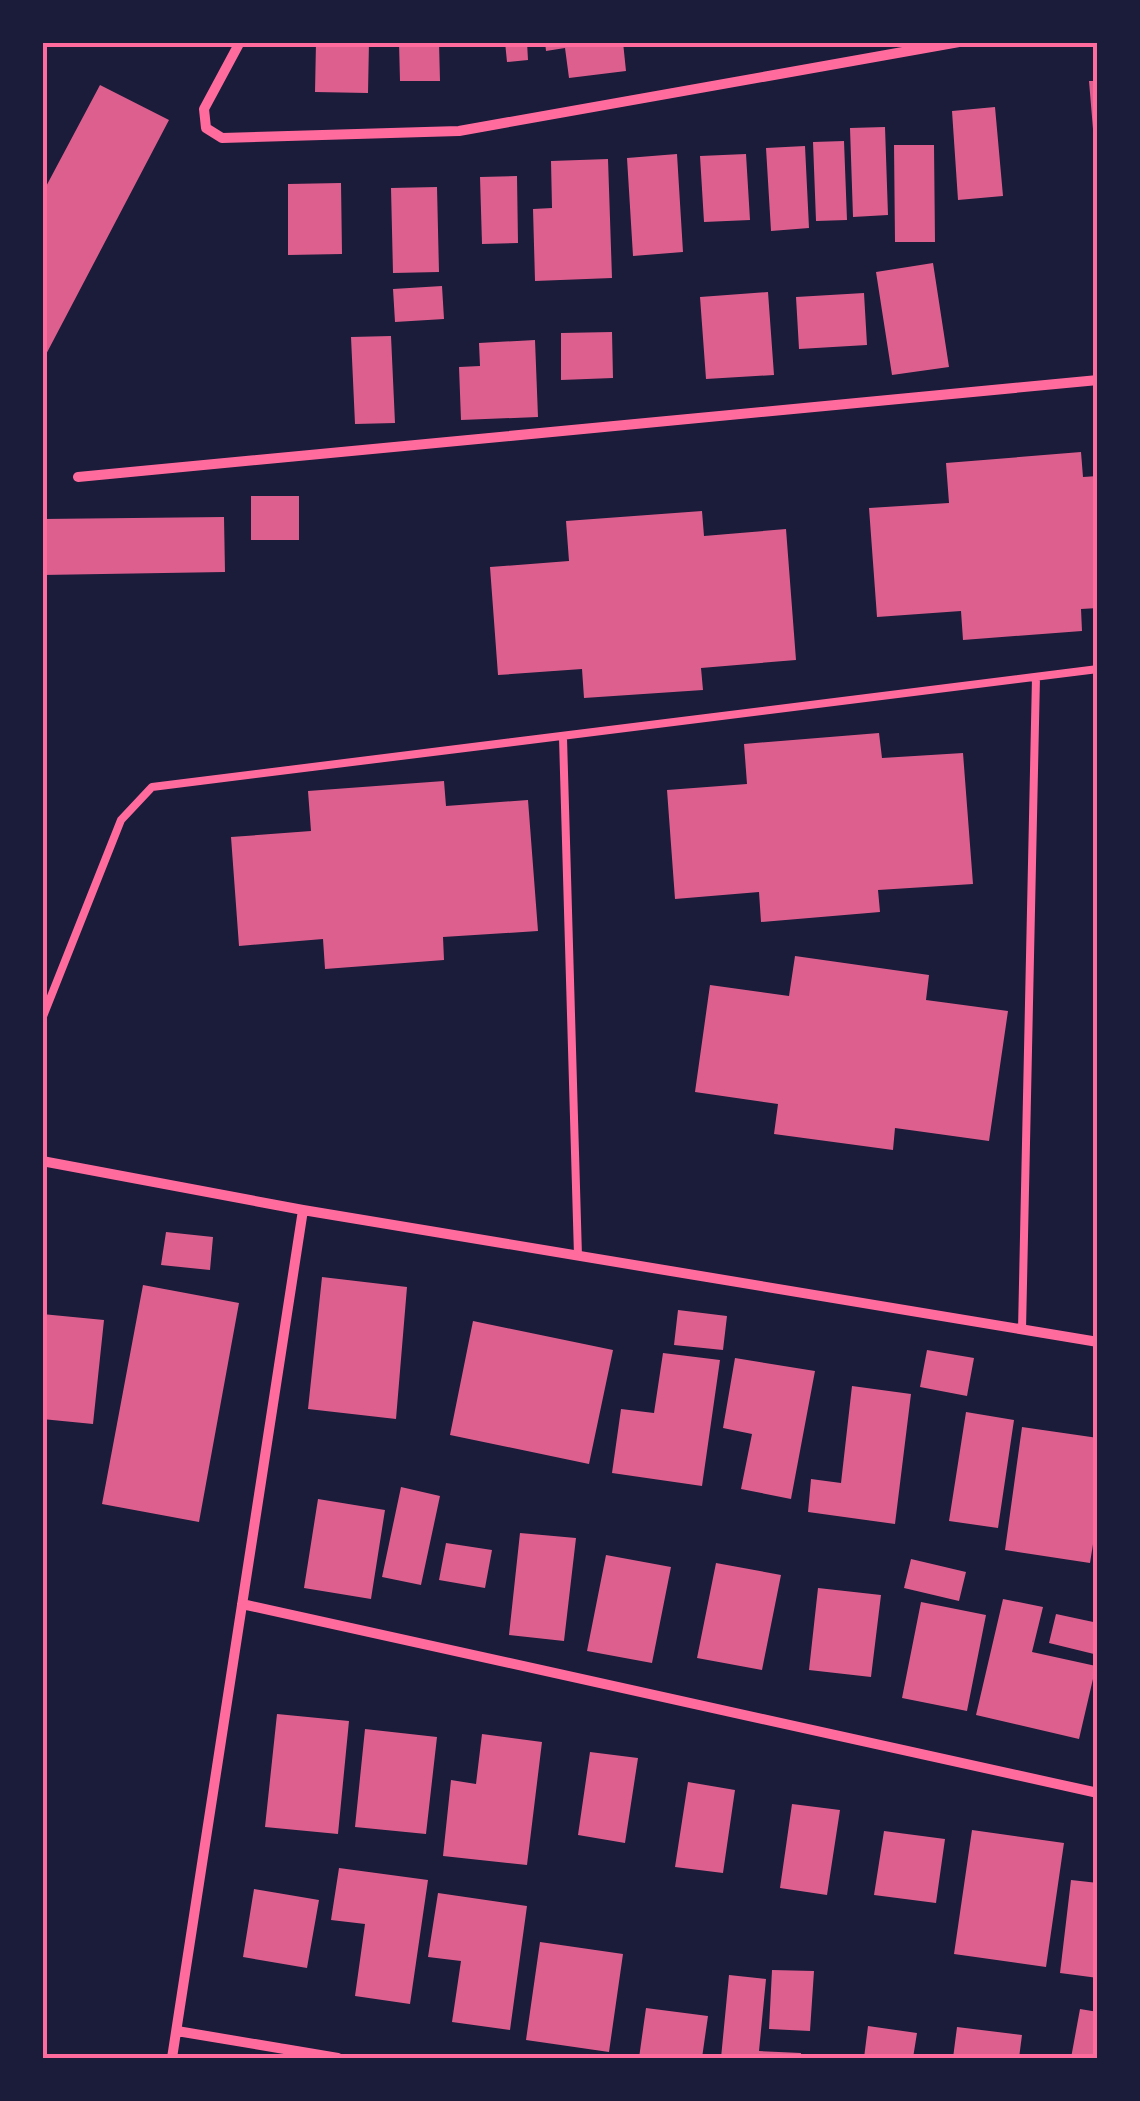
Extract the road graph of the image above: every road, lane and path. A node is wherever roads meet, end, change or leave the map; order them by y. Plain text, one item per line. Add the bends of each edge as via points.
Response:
1 (240, 42) edge
2 (959, 42) edge
3 (1098, 380) edge
4 (78, 476) dead end
5 (1098, 669) edge
6 (1036, 677) junction
7 (563, 738) junction
8 (42, 1019) edge
9 (42, 1161) edge
10 (303, 1210) junction
11 (578, 1256) junction
12 (1022, 1330) junction
13 (1098, 1342) edge
14 (242, 1604) junction
15 (1098, 1793) edge
16 (176, 2031) junction
17 (172, 2058) edge
18 (338, 2058) edge

1 - 2 street via 204,109 206,128 222,138 458,131
3 - 4 street
5 - 6 lane
6 - 7 lane
6 - 12 lane
7 - 8 lane via 152,787 121,820
7 - 11 lane
9 - 10 street
10 - 11 street
10 - 14 street
11 - 12 street
12 - 13 street
14 - 15 street
14 - 16 street
16 - 17 street
16 - 18 street

